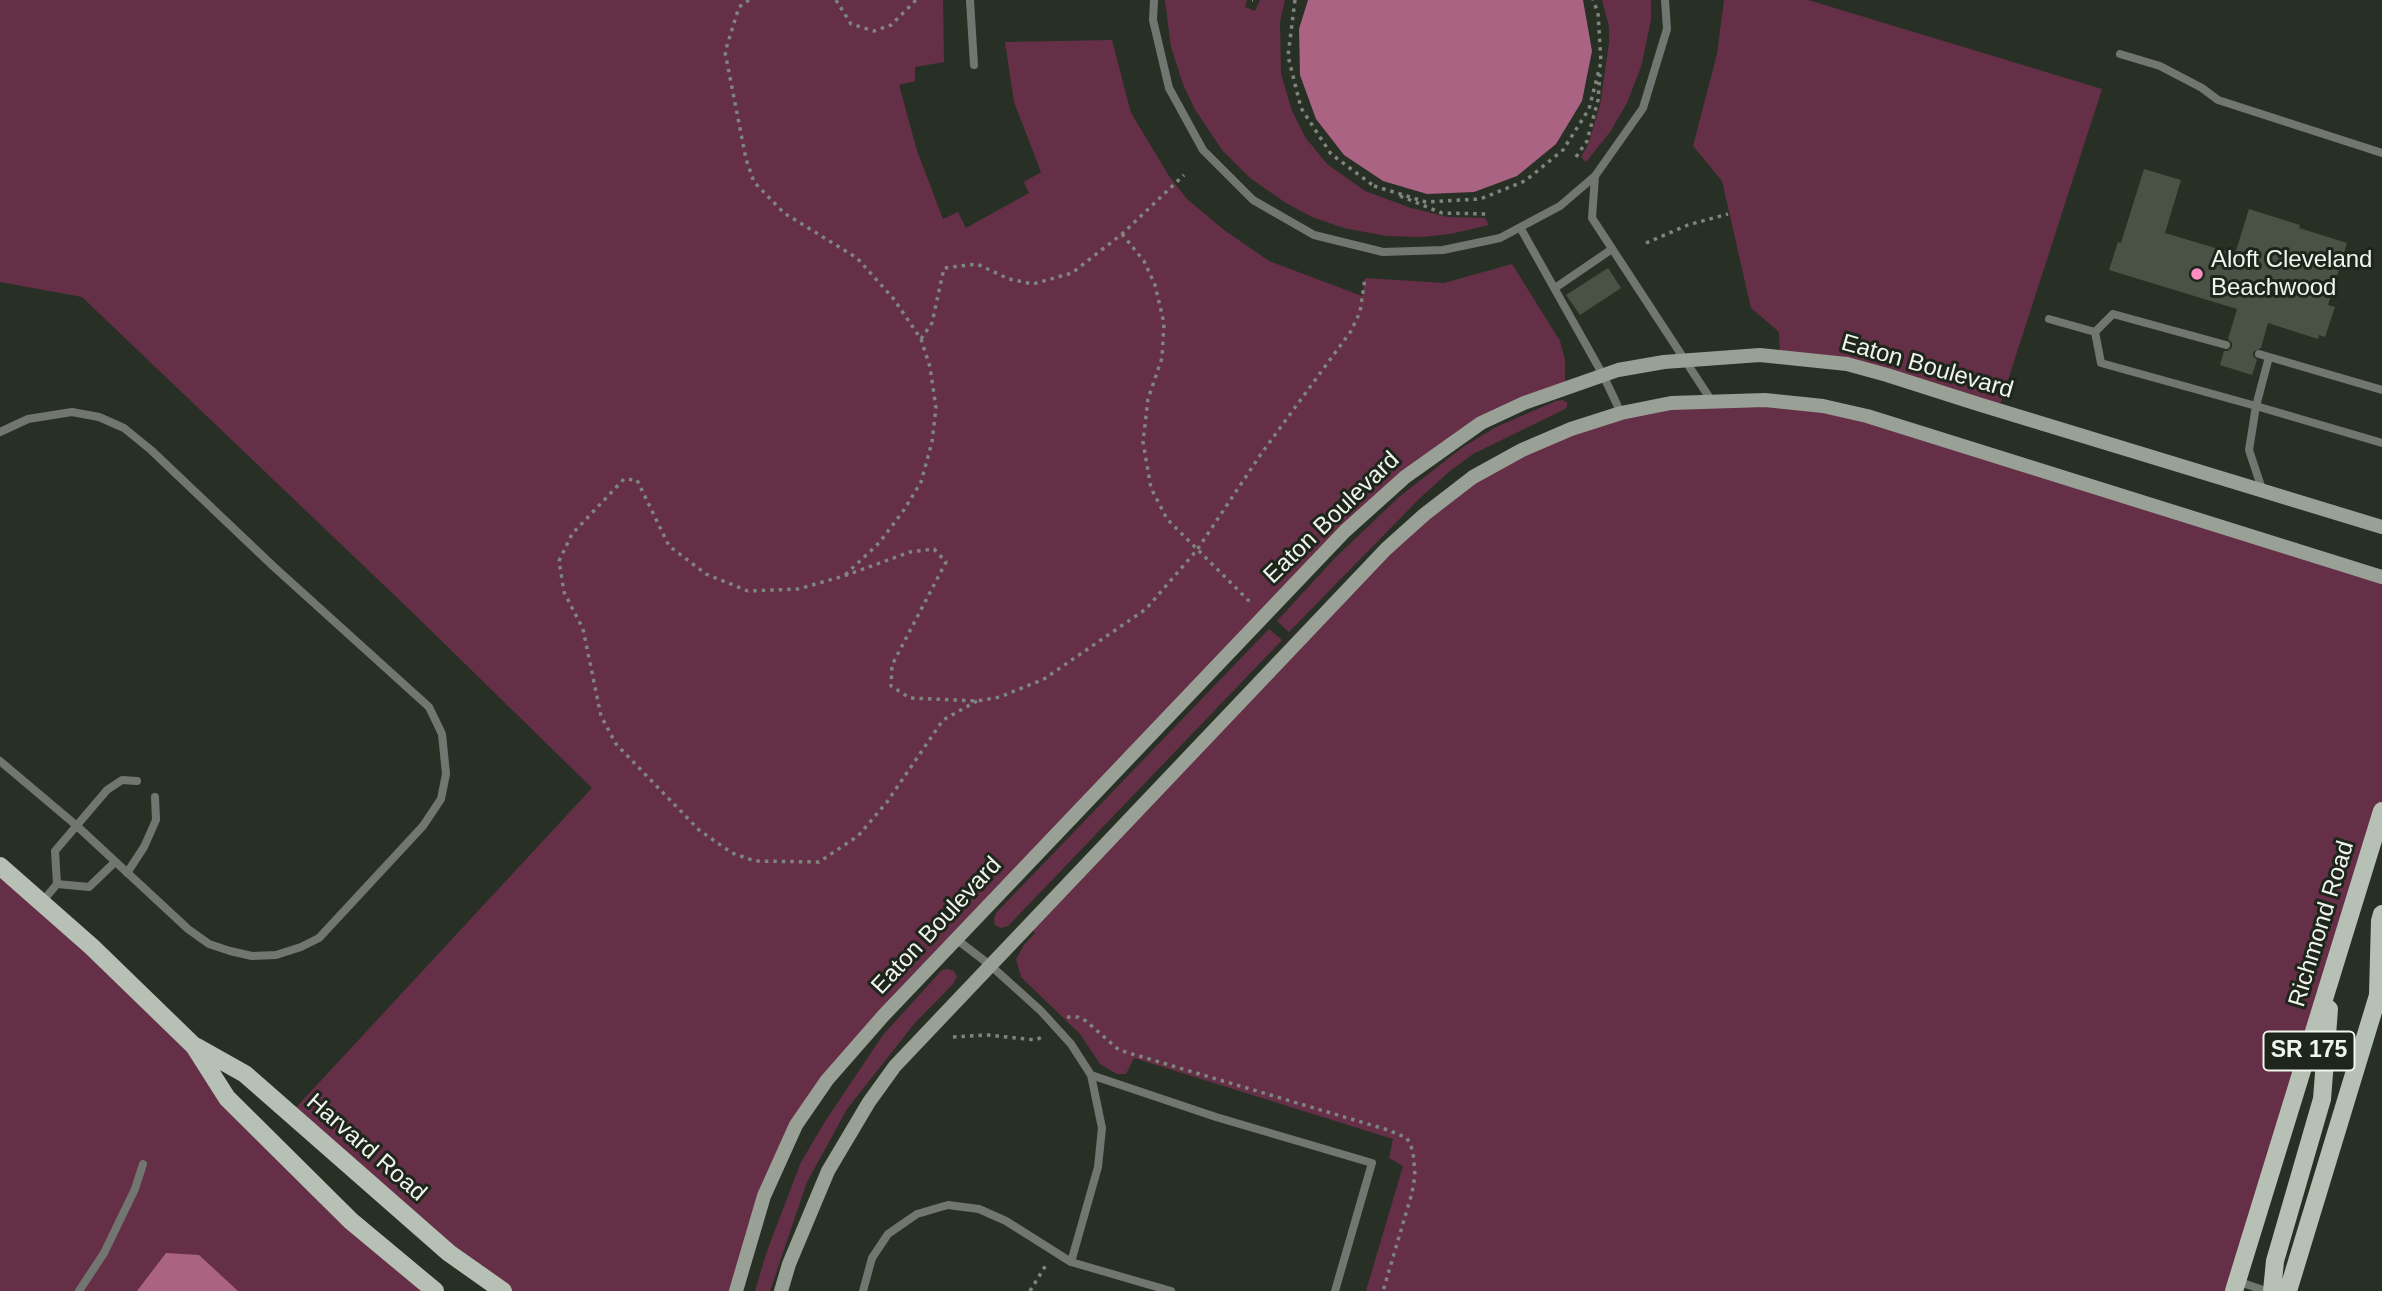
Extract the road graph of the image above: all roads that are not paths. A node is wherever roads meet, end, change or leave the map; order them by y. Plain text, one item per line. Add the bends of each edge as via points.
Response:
1 (970, 0) edge
2 (1154, 0) edge
3 (1665, 0) edge
4 (2120, 54) dead end
5 (974, 65) dead end
6 (2382, 153) edge
7 (1595, 176) junction
8 (1521, 229) junction
9 (1612, 249) junction
10 (1555, 288) junction
11 (2049, 319) dead end
12 (2095, 332) junction
13 (2226, 345) dead end
14 (2259, 354) dead end
15 (2269, 357) junction
16 (1683, 360) junction
17 (1603, 375) junction
18 (2382, 390) edge
19 (1711, 400) junction
20 (2256, 406) junction
21 (1621, 413) junction
22 (0, 432) edge
23 (2382, 443) edge
24 (2263, 492) junction
25 (2382, 527) edge
26 (2382, 578) edge
27 (0, 761) edge
28 (136, 781) dead end
29 (155, 797) dead end
30 (2382, 811) edge
31 (77, 826) junction
32 (115, 862) junction
33 (0, 866) edge
34 (127, 873) junction
35 (57, 884) junction
36 (42, 902) junction
37 (2382, 914) edge
38 (956, 939) junction
39 (990, 965) junction
40 (2331, 978) junction
41 (2380, 988) edge
42 (194, 1045) junction
43 (1091, 1075) junction
44 (143, 1164) dead end
45 (1071, 1262) junction
46 (2236, 1286) edge
47 (79, 1291) edge
48 (435, 1291) edge
49 (503, 1291) edge
50 (736, 1291) edge
51 (781, 1291) edge
52 (863, 1291) edge
53 (1171, 1291) edge
54 (1335, 1291) edge
55 (2266, 1291) edge
56 (2272, 1291) edge
57 (2288, 1291) edge

1 - 5 lane
2 - 8 lane via 1153,20 1169,88 1203,150 1253,200 1314,235 1383,252 1443,250
3 - 7 lane via 1667,29 1643,108
4 - 6 lane via 2160,66 2218,100
7 - 8 lane via 1560,206
7 - 9 lane via 1592,218
8 - 10 lane
9 - 10 lane
9 - 16 lane
10 - 17 lane
11 - 12 lane
12 - 13 lane via 2113,314
12 - 20 lane via 2101,363
14 - 15 lane
15 - 18 lane
15 - 20 lane
16 - 17 street, Eaton Boulevard
16 - 19 lane
16 - 24 street, Eaton Boulevard via 1760,355 1847,364
17 - 21 lane
17 - 38 street, Eaton Boulevard via 1481,424 1374,503
19 - 21 street
19 - 26 street via 1765,400 1867,416
20 - 23 lane
20 - 24 lane via 2249,450
21 - 39 street via 1522,450 1473,477 1425,514 1386,549
22 - 34 lane via 28,419 72,412 124,428 429,707 442,734 446,774 441,799 423,826 319,938 301,947 252,956 209,944
24 - 25 street, Eaton Boulevard
27 - 31 lane
28 - 31 lane via 122,780 107,790
29 - 34 lane via 156,820
30 - 40 main road, Richmond Road / SR 175
31 - 32 lane
31 - 35 lane via 55,851
32 - 34 lane
32 - 35 lane via 89,887
33 - 36 main road, Harvard Road
35 - 36 lane
36 - 42 main road, Harvard Road
37 - 41 main road
38 - 39 lane
38 - 50 street, Eaton Boulevard via 827,1080 796,1125 764,1196
39 - 43 lane via 1041,1011
39 - 51 street via 895,1066 869,1102 828,1171
40 - 46 main road, Richmond Road / SR 175
40 - 56 main road via 2322,1099 2276,1261
41 - 57 main road, SR 175
42 - 48 main road, Harvard Road via 227,1098 351,1221
42 - 49 main road, Harvard Road via 245,1074 449,1253
43 - 45 lane via 1101,1128 1098,1167
43 - 54 lane via 1372,1163
44 - 47 lane via 104,1253
45 - 52 lane via 1006,1221 979,1209 948,1205 917,1214 888,1234 872,1258
45 - 53 lane
46 - 55 lane

